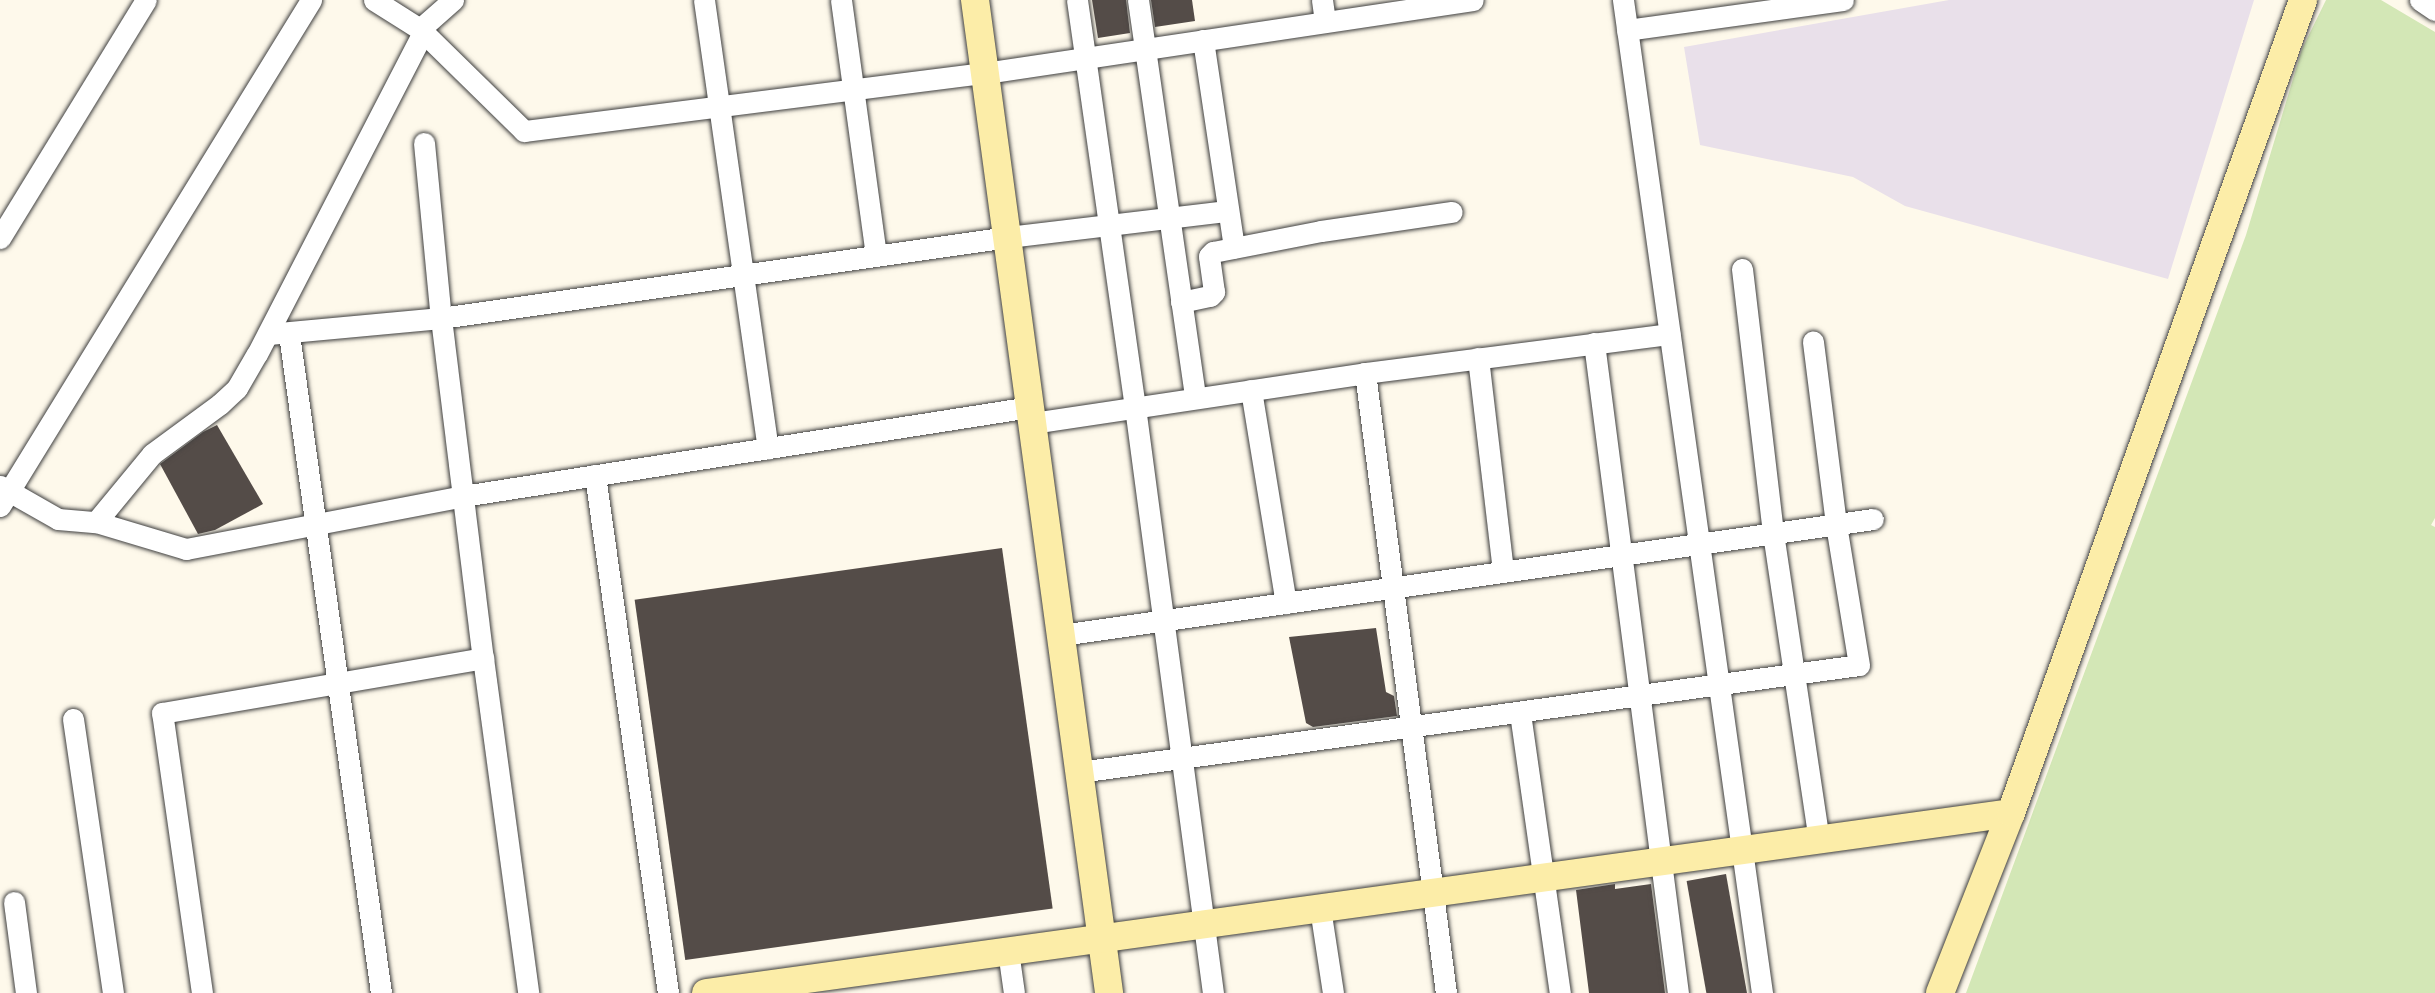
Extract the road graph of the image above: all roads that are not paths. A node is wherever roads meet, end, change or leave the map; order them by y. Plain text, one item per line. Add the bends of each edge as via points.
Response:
1 (146, 0) edge
2 (311, 0) edge
3 (374, 0) edge
4 (453, 0) edge
5 (704, 0) edge
6 (841, 0) edge
7 (975, 0) edge
8 (1077, 0) edge
9 (1138, 0) edge
10 (1322, 0) edge
11 (1473, 0) edge
12 (1623, 0) edge
13 (1843, 0) edge
14 (2302, 0) edge
15 (2420, 0) edge
16 (2435, 10) edge
17 (1325, 22) junction
18 (1627, 30) junction
19 (422, 31) junction
20 (1203, 40) junction
21 (1145, 49) junction
22 (1085, 58) junction
23 (985, 73) junction
24 (854, 91) junction
25 (718, 108) junction
26 (424, 143) dead end
27 (1227, 211) junction
28 (1452, 212) dead end
29 (1169, 216) junction
30 (1108, 224) junction
31 (1, 236) edge
32 (1008, 237) junction
33 (1234, 248) junction
34 (876, 256) junction
35 (1742, 269) dead end
36 (742, 275) junction
37 (1181, 302) junction
38 (441, 318) junction
39 (267, 334) junction
40 (289, 334) junction
41 (1670, 334) junction
42 (1813, 341) dead end
43 (1594, 343) junction
44 (1478, 358) junction
45 (1365, 373) junction
46 (1251, 390) junction
47 (1195, 398) junction
48 (1135, 407) junction
49 (1031, 415) junction
50 (768, 448) junction
51 (595, 475) junction
52 (3, 495) edge
53 (463, 496) junction
54 (1873, 519) dead end
55 (96, 522) junction
56 (313, 524) junction
57 (1836, 524) junction
58 (1773, 533) junction
59 (1699, 543) junction
60 (1621, 555) junction
61 (1503, 572) junction
62 (1392, 587) junction
63 (1286, 603) junction
64 (1163, 620) junction
65 (1061, 635) junction
66 (483, 658) junction
67 (1793, 675) junction
68 (338, 683) junction
69 (1719, 686) junction
70 (1639, 696) junction
71 (1520, 713) junction
72 (74, 719) dead end
73 (1410, 728) junction
74 (1181, 759) junction
75 (1079, 772) junction
76 (2011, 813) junction
77 (1819, 840) junction
78 (1742, 850) junction
79 (1660, 862) junction
80 (1543, 878) junction
81 (1431, 893) junction
82 (14, 902) dead end
83 (1320, 908) junction
84 (1203, 924) junction
85 (1101, 939) junction
86 (1008, 951) junction
87 (777, 988) edge
88 (26, 993) edge
89 (113, 993) edge
90 (202, 993) edge
91 (381, 993) edge
92 (528, 993) edge
93 (668, 993) edge
94 (706, 993) edge
95 (1014, 993) edge
96 (1109, 993) edge
97 (1213, 993) edge
98 (1334, 993) edge
99 (1446, 993) edge
100 (1560, 993) edge
101 (1678, 993) edge
102 (1762, 993) edge
103 (1940, 993) edge

1 - 31 street
2 - 52 street
3 - 19 street
4 - 19 street
5 - 25 street
6 - 24 street
7 - 23 street
8 - 22 street
9 - 21 street
10 - 17 street
11 - 17 street
12 - 18 street
13 - 18 street
14 - 76 street
15 - 16 street
17 - 20 street
18 - 41 street
19 - 25 street via 524,131
19 - 39 street
20 - 21 street
20 - 27 street
21 - 22 street
21 - 29 street
22 - 23 street
22 - 30 street
23 - 24 street
23 - 32 street
24 - 25 street
24 - 34 street
25 - 36 street
26 - 38 street
27 - 29 street
27 - 33 street
28 - 33 street
29 - 30 street
29 - 37 street
30 - 32 street
30 - 48 street
32 - 34 street
32 - 49 street
33 - 37 street via 1209,256 1214,292
34 - 36 street
35 - 58 street
36 - 38 street
36 - 50 street
37 - 47 street
38 - 40 street
38 - 53 street
39 - 40 street
39 - 55 street via 237,388 220,405 152,454
40 - 56 street
41 - 43 street
41 - 59 street
42 - 57 street
43 - 44 street
43 - 60 street
44 - 45 street
44 - 61 street
45 - 46 street
45 - 62 street
46 - 47 street
46 - 63 street
47 - 48 street
48 - 49 street
48 - 64 street
49 - 50 street
49 - 65 street
50 - 51 street
51 - 53 street
51 - 93 street
52 - 55 street via 58,519
53 - 56 street
53 - 66 street
54 - 57 street
55 - 56 street via 186,549
56 - 68 street
57 - 58 street
57 - 67 street via 1859,665
58 - 59 street
58 - 67 street
59 - 60 street
59 - 69 street
60 - 61 street
60 - 70 street
61 - 62 street
62 - 63 street
62 - 73 street
63 - 64 street
64 - 65 street
64 - 74 street
65 - 75 street
66 - 68 street
66 - 92 street
67 - 69 street
67 - 77 street
68 - 90 street via 162,713
68 - 91 street
69 - 70 street
69 - 78 street
70 - 71 street
70 - 79 street
71 - 73 street
71 - 80 street
72 - 89 street
73 - 74 street
73 - 81 street
74 - 75 street
74 - 84 street
75 - 85 street
76 - 77 street
76 - 103 street
77 - 78 street
78 - 79 street
78 - 102 street
79 - 80 street
79 - 101 street
80 - 81 street
80 - 100 street
81 - 83 street
81 - 99 street
82 - 88 street
83 - 84 street
83 - 98 street
84 - 85 street
84 - 97 street
85 - 86 street
85 - 96 street
86 - 87 street
86 - 95 street
87 - 94 street

